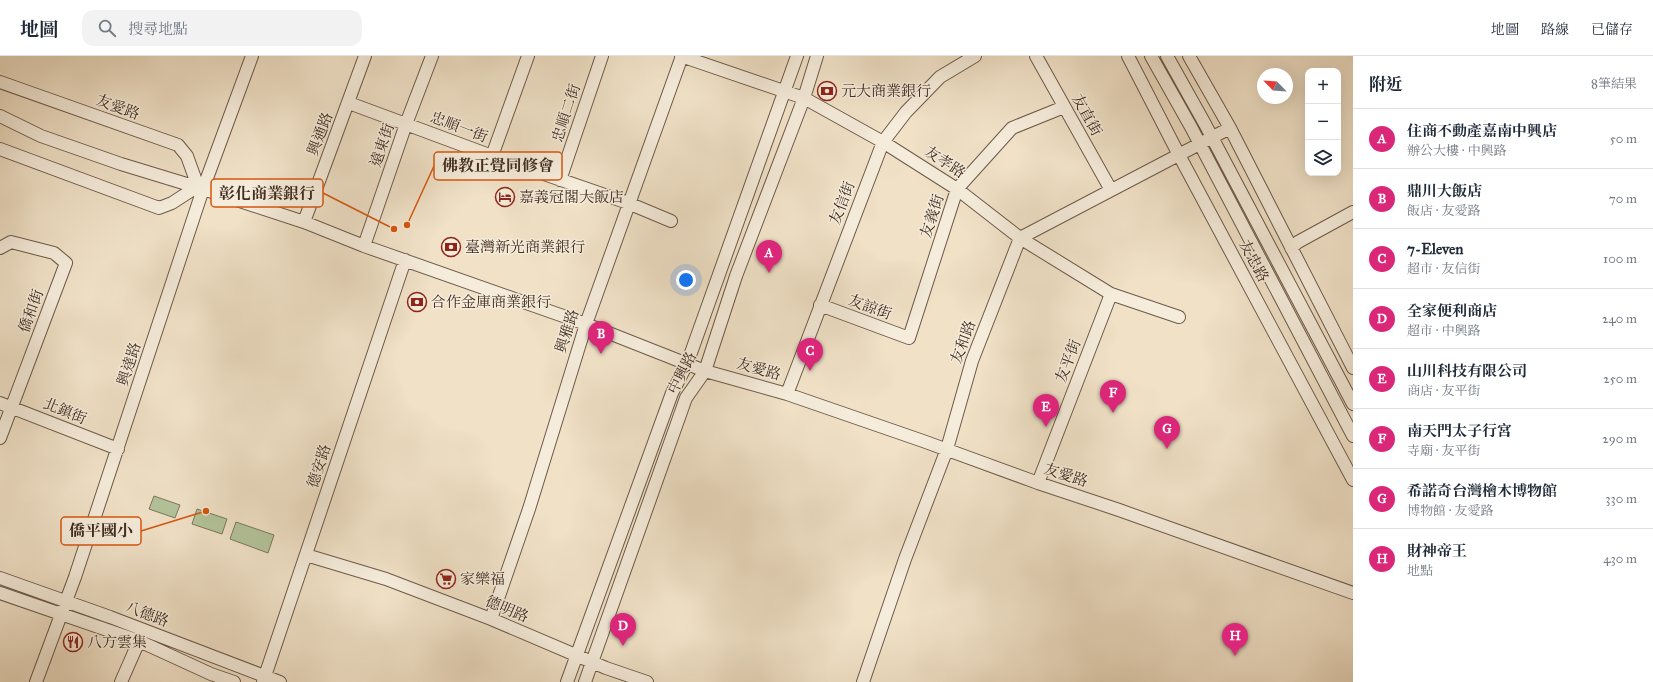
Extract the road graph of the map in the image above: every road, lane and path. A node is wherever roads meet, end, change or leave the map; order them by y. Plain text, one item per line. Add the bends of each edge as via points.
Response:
1 (252, 56) edge
2 (365, 56) edge
3 (432, 56) edge
4 (528, 56) edge
5 (602, 56) edge
6 (681, 56) edge
7 (797, 56) edge
8 (817, 56) edge
9 (975, 56) edge
10 (1036, 56) edge
11 (1128, 56) edge
12 (1151, 56) edge
13 (1167, 56) edge
14 (1190, 56) edge
15 (0, 82) edge
16 (785, 90) junction
17 (804, 98) junction
18 (349, 103) junction
19 (1064, 107) junction
20 (0, 116) edge
21 (406, 124) junction
22 (1230, 128) junction
23 (1212, 139) junction
24 (883, 142) junction
25 (1199, 145) junction
26 (0, 149) edge
27 (1179, 155) junction
28 (492, 156) junction
29 (560, 180) junction
30 (203, 189) junction
31 (957, 189) junction
32 (1111, 190) junction
33 (628, 203) junction
34 (1353, 212) edge
35 (671, 221) dead end
36 (304, 222) junction
37 (1020, 238) junction
38 (364, 246) junction
39 (0, 248) edge
40 (1291, 248) junction
41 (405, 260) junction
42 (1111, 294) junction
43 (820, 305) junction
44 (1179, 317) dead end
45 (586, 324) junction
46 (909, 338) joint
47 (686, 364) junction
48 (1353, 368) edge
49 (704, 371) junction
50 (787, 394) junction
51 (0, 403) edge
52 (1353, 404) edge
53 (12, 408) junction
54 (1353, 436) edge
55 (0, 438) edge
56 (118, 449) junction
57 (947, 449) junction
58 (1353, 480) edge
59 (1038, 483) junction
60 (306, 555) junction
61 (0, 578) edge
62 (0, 593) edge
63 (1353, 593) edge
64 (66, 601) junction
65 (61, 615) junction
66 (491, 619) junction
67 (139, 641) junction
68 (577, 656) junction
69 (592, 662) junction
70 (209, 678) edge
71 (264, 679) edge
72 (36, 682) edge
73 (121, 682) edge
74 (234, 682) edge
75 (280, 682) edge
76 (567, 682) edge
77 (584, 682) edge
78 (647, 682) edge
79 (863, 682) edge

1 - 30 street, 興達路
2 - 18 street, 興通路
3 - 21 street, 遠東街
4 - 28 street
5 - 29 street, 忠順二街
6 - 16 street, 友孝路
6 - 33 street, 興雅路
7 - 16 street, 中興路
8 - 17 street, 中興路
9 - 24 street, 友信街 via 940,77 906,112
10 - 19 street, 友直街
11 - 27 street, 友忠路
12 - 25 street, 友忠路
13 - 23 street, 友忠路
14 - 22 street
15 - 30 street, 友愛路 via 178,145 187,156 196,181
16 - 17 street, 友孝路
16 - 47 street, 中興路
17 - 24 street, 友孝路
17 - 49 street, 中興路 via 736,276
18 - 21 street, 忠順一街
18 - 36 street, 興通路
19 - 31 street, 友義街 via 1012,128
19 - 32 street, 友直街
20 - 30 street, 友愛路 via 41,136
21 - 28 street, 忠順一街
21 - 38 street, 遠東街
22 - 23 street
22 - 40 street
23 - 25 street
23 - 52 street, 友忠路
24 - 31 street, 友孝路
24 - 43 street, 友信街
25 - 27 street
25 - 54 street, 友忠路
26 - 30 street via 159,208 192,190
27 - 32 street
27 - 58 street, 友忠路
28 - 29 street, 忠順一街
29 - 33 street, 忠順一街
30 - 36 street, 友愛路
30 - 56 street, 興達路
31 - 37 street, 友孝路
31 - 46 street, 友義街
32 - 37 street
33 - 35 street, 忠順一街
33 - 45 street, 興雅路
34 - 40 street
36 - 38 street, 友愛路
37 - 42 street, 友孝路
37 - 57 street, 友和路 via 972,361
38 - 41 street, 友愛路
39 - 53 street, 僑和街 via 11,242 54,253 66,264
40 - 48 street
41 - 45 street, 友愛路
41 - 60 street, 德安路
42 - 44 street, 友孝路
42 - 59 street, 友平街
43 - 46 street, 友諒街
43 - 50 street, 友信街
45 - 47 street, 友愛路
45 - 66 street, 興雅路 via 529,508
47 - 49 street, 友愛路
47 - 68 street, 中興路 via 672,393
49 - 50 street, 友愛路
49 - 69 street, 中興路 via 686,398
50 - 57 street, 友愛路
51 - 53 street, 北鎮街
53 - 55 street, 僑和街
53 - 56 street, 北鎮街
56 - 64 street, 興達路
57 - 59 street, 友愛路
57 - 79 street, 友和路 via 905,559
59 - 63 street, 友愛路
60 - 66 street, 德明路 via 386,579
60 - 71 street, 德安路
61 - 64 street, 八德路
62 - 65 street, 八德路
64 - 65 street, 興達路
64 - 71 street, 八德路 via 118,619
65 - 67 street, 八德路
65 - 72 street, 興達路
66 - 68 street, 德明路
67 - 70 street, 八德路
67 - 73 street
68 - 69 street, 德明路
68 - 76 street, 中興路
69 - 77 street, 中興路
69 - 78 street, 德明路
70 - 74 street, 八德路
71 - 75 street, 八德路

